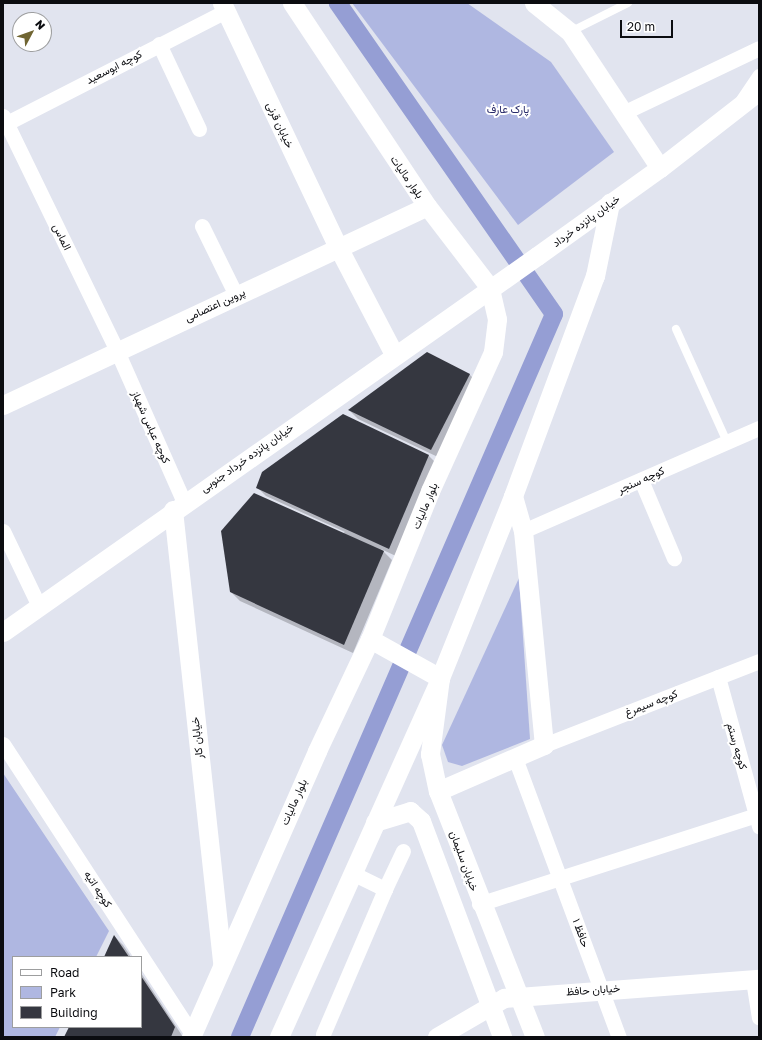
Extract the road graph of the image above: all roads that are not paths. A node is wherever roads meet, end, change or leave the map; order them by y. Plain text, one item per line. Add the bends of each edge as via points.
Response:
1 (292, 3) edge
2 (628, 3) edge
3 (541, 4) edge
4 (224, 7) edge
5 (570, 32) junction
6 (159, 44) junction
7 (759, 48) edge
8 (759, 76) edge
9 (759, 91) edge
10 (742, 102) junction
11 (625, 112) junction
12 (4, 121) edge
13 (199, 129) dead end
14 (660, 168) junction
15 (610, 203) junction
16 (427, 206) junction
17 (202, 226) dead end
18 (338, 248) junction
19 (491, 287) junction
20 (236, 295) junction
21 (676, 329) dead end
22 (117, 351) junction
23 (394, 354) junction
24 (3, 405) edge
25 (759, 428) edge
26 (727, 442) junction
27 (640, 480) junction
28 (513, 496) junction
29 (178, 506) junction
30 (3, 531) edge
31 (522, 531) junction
32 (674, 558) dead end
33 (39, 606) junction
34 (3, 632) edge
35 (370, 639) junction
36 (759, 661) edge
37 (440, 678) junction
38 (718, 678) junction
39 (3, 744) edge
40 (544, 745) junction
41 (516, 758) junction
42 (438, 791) junction
43 (757, 821) edge
44 (375, 822) junction
45 (403, 851) dead end
46 (352, 873) junction
47 (560, 877) junction
48 (385, 889) junction
49 (479, 904) junction
50 (140, 956) edge
51 (142, 959) edge
52 (222, 965) junction
53 (756, 979) edge
54 (602, 989) junction
55 (517, 996) junction
56 (489, 1005) junction
57 (759, 1018) edge
58 (323, 1034) dead end
59 (192, 1036) edge
60 (279, 1037) edge
61 (437, 1037) edge
62 (502, 1037) edge
63 (535, 1037) edge
64 (619, 1037) edge

1 - 16 street, بلوار مالیات
2 - 5 lane
3 - 5 street
4 - 6 street, کوچه ابوسعید
4 - 18 street, خیابان قرنی
5 - 11 street
6 - 12 street, کوچه ابوسعید
6 - 13 street
7 - 11 street
8 - 10 street
9 - 10 street
10 - 14 street, خیابان پانزده خرداد
11 - 14 street
12 - 22 street, الماس
14 - 15 street, خیابان پانزده خرداد
15 - 19 street, خیابان پانزده خرداد
15 - 28 street via 595,276
16 - 18 street, پروین اعتصامی
16 - 19 street, بلوار مالیات
17 - 20 street
18 - 20 street, پروین اعتصامی
18 - 23 street, خیابان قرنی
19 - 23 street, خیابان پانزده خرداد جنوبی
19 - 35 street, بلوار مالیات via 497,319 493,352 430,491
20 - 22 street, پروین اعتصامی
21 - 26 lane
22 - 24 street, پروین اعتصامی
22 - 29 street, کوچه عباس شهباز
23 - 29 street, خیابان پانزده خرداد جنوبی
25 - 26 street, کوچه سنجر
26 - 27 street, کوچه سنجر
27 - 31 street, کوچه سنجر
27 - 32 street
28 - 31 street
28 - 37 street
29 - 33 street, خیابان پانزده خرداد جنوبی
29 - 52 street, خیابان کار
30 - 33 street
31 - 40 street
33 - 34 street, خیابان پانزده خرداد جنوبی
35 - 37 street
35 - 52 street, بلوار مالیات
36 - 38 street, کوچه سیمرغ
37 - 42 street, خیابان سلیمان via 430,754
37 - 44 street
38 - 40 street, کوچه سیمرغ
38 - 43 street, کوچه رستم
39 - 50 street, کوچه اتیه
40 - 41 street
41 - 42 street
41 - 47 street, حافظ ۱
42 - 49 street, خیابان سلیمان
43 - 47 street
44 - 46 street
44 - 56 street via 410,811 421,821
45 - 48 street
46 - 48 street
46 - 60 street
47 - 49 street
47 - 54 street, حافظ ۱
48 - 58 street
49 - 55 street, خیابان سلیمان
51 - 59 street, کوچه اتیه
52 - 59 street, بلوار مالیات
53 - 54 street, خیابان حافظ
53 - 57 street
54 - 55 street, خیابان حافظ
54 - 64 street, حافظ ۱
55 - 56 street, خیابان حافظ
55 - 63 street, خیابان سلیمان
56 - 61 street, خیابان حافظ
56 - 62 street

